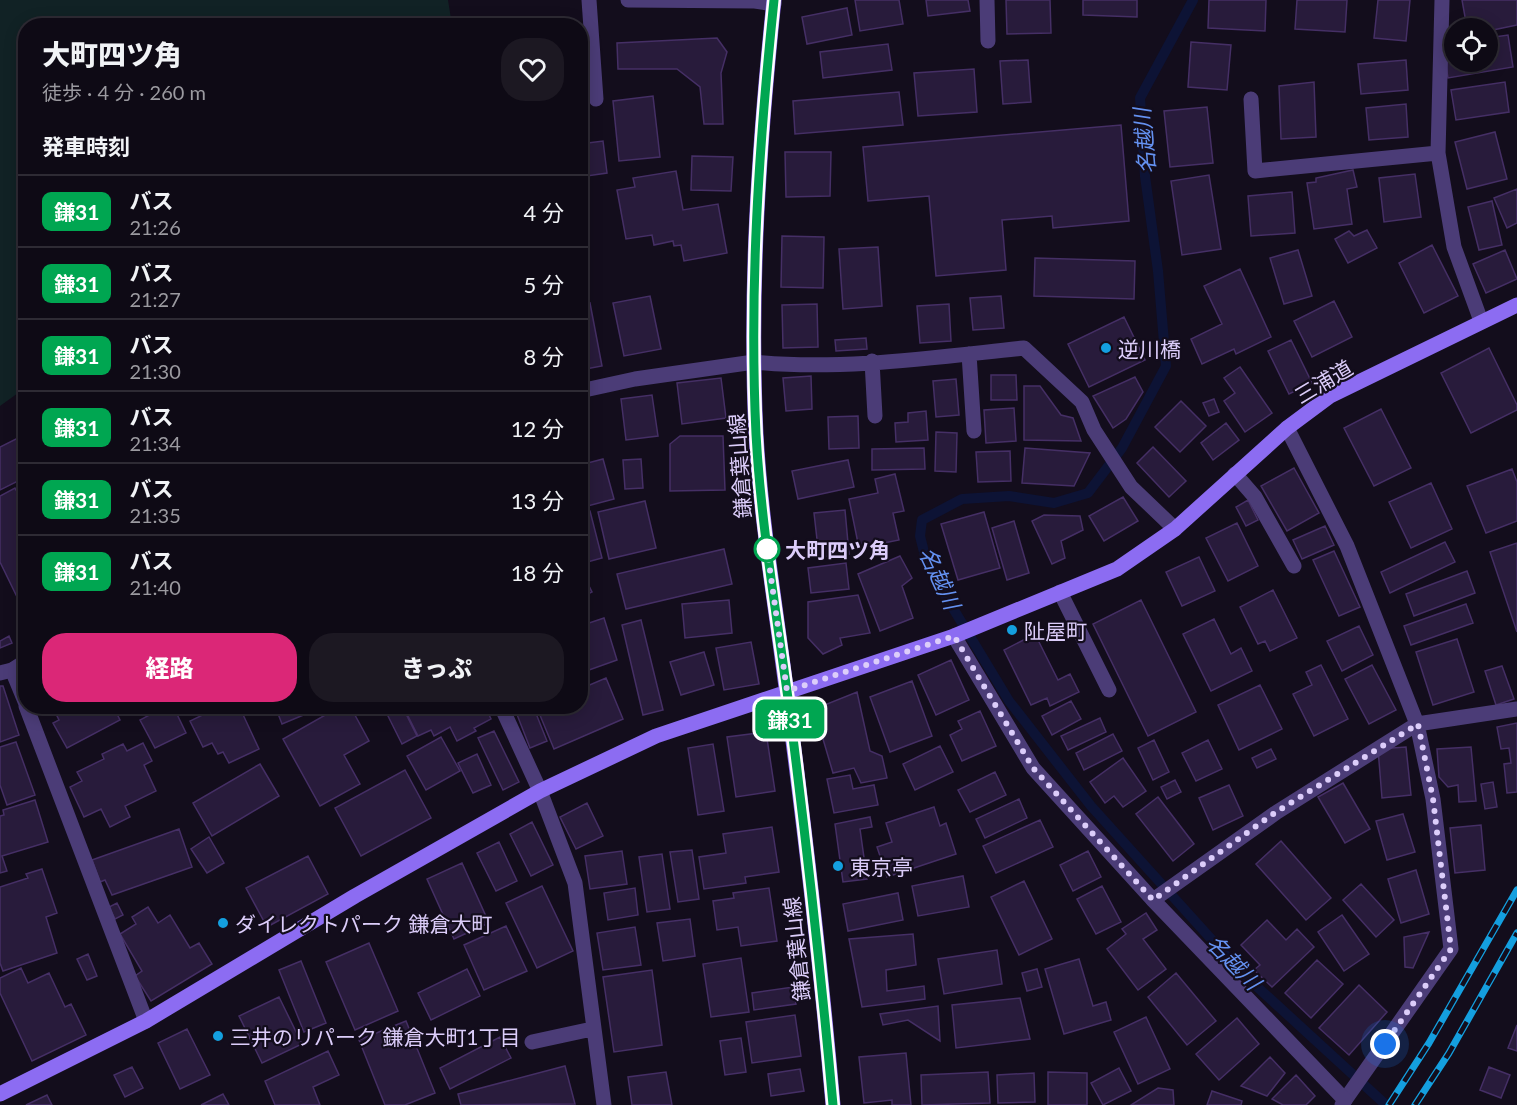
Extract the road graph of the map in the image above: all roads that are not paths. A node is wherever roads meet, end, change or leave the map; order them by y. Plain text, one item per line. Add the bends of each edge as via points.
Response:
1 (589, 0) edge
2 (628, 0) edge
3 (987, 0) edge
4 (1442, 0) edge
5 (774, 2) edge
6 (988, 41) dead end
7 (596, 99) dead end
8 (1251, 99) dead end
9 (1438, 153) junction
10 (1517, 305) edge
11 (1481, 321) junction
12 (969, 354) junction
13 (872, 361) junction
14 (754, 362) junction
15 (588, 389) edge
16 (875, 416) dead end
17 (1287, 429) junction
18 (974, 431) dead end
19 (1235, 474) junction
20 (1175, 529) junction
21 (1294, 566) dead end
22 (1060, 592) junction
23 (956, 636) junction
24 (6, 671) edge
25 (1109, 690) dead end
26 (18, 691) edge
27 (787, 691) junction
28 (1517, 709) edge
29 (29, 714) edge
30 (505, 714) edge
31 (1418, 724) junction
32 (540, 791) junction
33 (1153, 900) junction
34 (146, 1021) junction
35 (592, 1029) junction
36 (532, 1042) dead end
37 (0, 1094) edge
38 (1343, 1103) edge
39 (604, 1105) edge
40 (833, 1105) edge

1 - 7 street
2 - 5 street
3 - 6 street
4 - 9 street
5 - 14 street, 鎌倉葉山線 via 756,215
8 - 9 street via 1256,171
9 - 11 street via 1454,247
10 - 11 street, 三浦道
11 - 17 street, 三浦道 via 1330,396
12 - 13 street
12 - 18 street
12 - 20 street via 1024,348 1082,402 1094,430 1131,487
13 - 14 street via 780,365
13 - 16 street
14 - 15 street
14 - 27 street, 鎌倉葉山線 via 764,526
17 - 19 street, 三浦道
17 - 31 street via 1347,546
19 - 20 street, 三浦道
19 - 21 street via 1255,497
20 - 22 street, 三浦道 via 1117,569
22 - 23 street, 三浦道
22 - 25 street
23 - 27 street, 三浦道
23 - 33 street via 1033,768
24 - 26 street
27 - 32 street, 三浦道 via 656,736
27 - 40 street, 鎌倉葉山線
28 - 31 street
29 - 34 street
30 - 32 street
31 - 33 street via 1276,812
31 - 38 street via 1433,799 1451,949
32 - 34 street, 三浦道
32 - 35 street via 575,883
33 - 38 street
34 - 37 street, 三浦道
35 - 36 street
35 - 39 street

